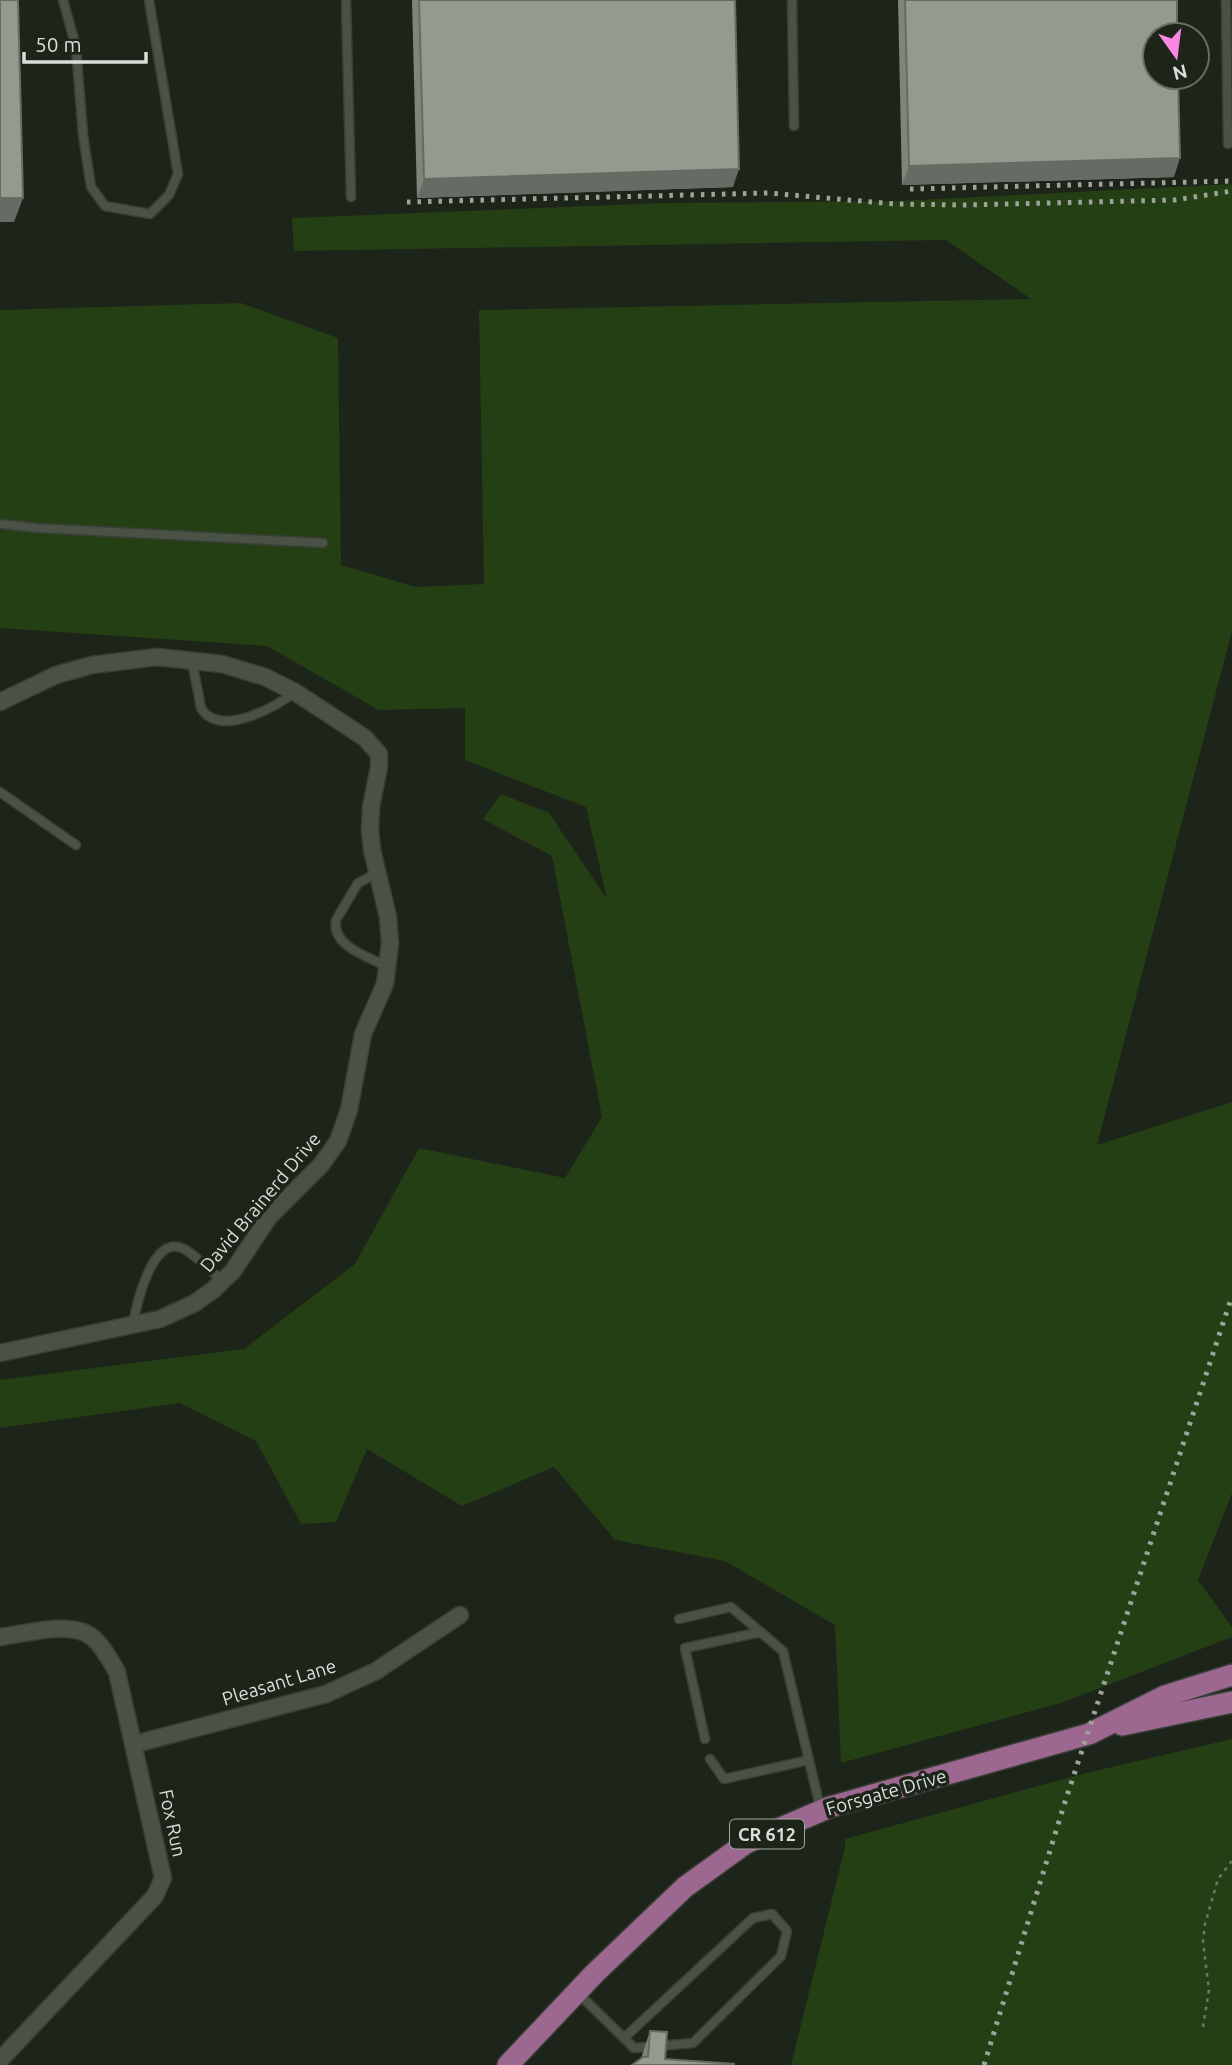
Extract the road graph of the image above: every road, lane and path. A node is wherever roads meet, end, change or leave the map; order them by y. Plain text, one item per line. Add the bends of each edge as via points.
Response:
1 (63, 0) edge
2 (149, 0) edge
3 (346, 0) edge
4 (792, 0) edge
5 (1226, 0) edge
6 (794, 126) dead end
7 (1228, 144) dead end
8 (351, 197) dead end
9 (0, 524) edge
10 (323, 543) dead end
11 (192, 659) junction
12 (295, 692) junction
13 (0, 702) edge
14 (0, 792) edge
15 (76, 845) dead end
16 (377, 873) junction
17 (388, 967) junction
18 (222, 1281) junction
19 (133, 1326) junction
20 (0, 1353) edge
21 (460, 1615) dead end
22 (679, 1619) dead end
23 (761, 1632) junction
24 (0, 1637) edge
25 (1232, 1675) edge
26 (1232, 1702) edge
27 (1100, 1730) junction
28 (705, 1739) dead end
29 (135, 1744) junction
30 (710, 1759) dead end
31 (809, 1760) junction
32 (821, 1811) junction
33 (1232, 1861) edge
34 (577, 1992) junction
35 (1203, 2027) dead end
36 (624, 2038) junction
37 (0, 2060) edge
38 (508, 2065) edge

1 - 2 lane via 75,47 91,187 105,206 150,214 169,195 178,174
3 - 8 lane
4 - 6 lane
5 - 7 lane
9 - 10 lane
11 - 12 street, David Brainerd Drive via 265,677
11 - 12 lane via 201,708 218,721 269,709
11 - 13 street, David Brainerd Drive via 157,657 92,665 56,675
12 - 16 street, David Brainerd Drive via 365,738 379,754 370,829
14 - 15 lane
16 - 17 street, David Brainerd Drive via 388,917
16 - 17 lane via 358,883 334,926 345,944
17 - 18 street, David Brainerd Drive via 381,996 363,1034 349,1110 338,1141 321,1165 269,1217
18 - 19 street, David Brainerd Drive via 178,1312
18 - 19 lane via 184,1249 165,1250 156,1257 138,1295
19 - 20 street, David Brainerd Drive
21 - 29 street, Pleasant Lane via 376,1671 326,1694
22 - 23 lane via 731,1607
23 - 28 lane via 685,1648
23 - 31 lane via 783,1651
24 - 29 street, Fox Run via 67,1627 90,1634 117,1672
25 - 27 main road, Forsgate Drive / CR 612 via 1165,1696
26 - 27 main road, Forsgate Drive / CR 612
27 - 32 main road, Forsgate Drive / CR 612
29 - 37 street, Fox Run via 163,1878 155,1896
30 - 31 lane via 724,1779
31 - 32 lane
32 - 34 main road, Forsgate Drive / CR 612 via 746,1843 685,1887
33 - 35 path via 1218,1879 1205,1924 1209,1990
34 - 36 lane
34 - 38 main road, Forsgate Drive / CR 612
36 - 36 lane via 634,2048 693,2043 780,1956 788,1931 772,1914 753,1918

